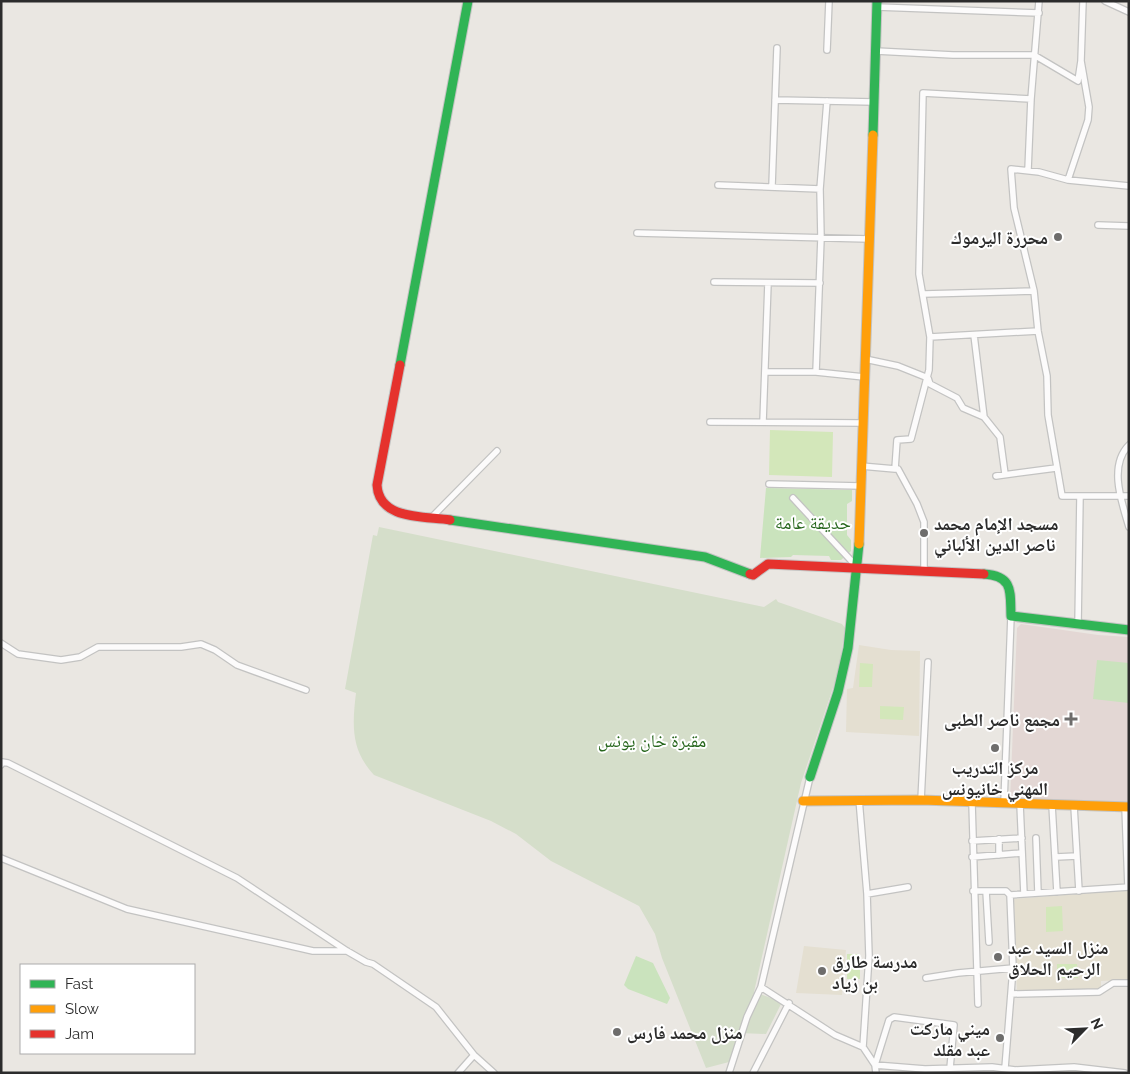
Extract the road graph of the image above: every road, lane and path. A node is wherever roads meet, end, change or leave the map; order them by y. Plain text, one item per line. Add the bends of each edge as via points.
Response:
1 (468, 1) edge
2 (829, 1) edge
3 (926, 1) edge
4 (1039, 1) edge
5 (1083, 1) edge
6 (1105, 1) edge
7 (877, 4) edge
8 (925, 9) junction
9 (1129, 12) edge
10 (1039, 13) junction
11 (777, 48) dead end
12 (827, 50) dead end
13 (876, 51) junction
14 (1034, 55) junction
15 (1081, 61) junction
16 (1031, 99) junction
17 (775, 100) junction
18 (827, 101) junction
19 (874, 102) junction
20 (1028, 170) junction
21 (1068, 180) junction
22 (718, 185) dead end
23 (772, 186) junction
24 (1129, 186) edge
25 (820, 189) junction
26 (1098, 225) dead end
27 (1129, 226) edge
28 (637, 233) dead end
29 (821, 238) junction
30 (869, 239) junction
31 (714, 282) dead end
32 (768, 283) junction
33 (820, 283) junction
34 (1034, 291) junction
35 (924, 294) junction
36 (1038, 331) junction
37 (974, 335) junction
38 (930, 337) junction
39 (865, 359) junction
40 (765, 372) junction
41 (816, 372) junction
42 (864, 377) junction
43 (928, 378) junction
44 (984, 417) junction
45 (710, 422) dead end
46 (763, 422) junction
47 (863, 423) junction
48 (1129, 445) edge
49 (497, 451) dead end
50 (861, 466) junction
51 (1056, 468) junction
52 (895, 469) junction
53 (1005, 474) junction
54 (996, 476) dead end
55 (769, 484) dead end
56 (861, 486) junction
57 (1080, 496) junction
58 (1129, 496) edge
59 (1119, 497) junction
60 (793, 498) dead end
61 (431, 518) junction
62 (1129, 527) edge
63 (858, 569) junction
64 (924, 571) junction
65 (1011, 616) junction
66 (1078, 625) junction
67 (1129, 630) edge
68 (1, 643) edge
69 (928, 662) dead end
70 (306, 690) dead end
71 (1, 765) edge
72 (810, 777) joint
73 (859, 799) junction
74 (921, 800) junction
75 (803, 801) junction
76 (972, 803) junction
77 (1004, 803) junction
78 (1020, 804) junction
79 (1052, 805) junction
80 (1074, 806) junction
81 (1127, 807) edge
82 (1022, 838) junction
83 (1036, 838) dead end
84 (999, 839) junction
85 (972, 841) junction
86 (1022, 853) junction
87 (999, 855) junction
88 (1077, 856) junction
89 (972, 857) junction
90 (1056, 857) junction
91 (1, 858) edge
92 (908, 887) dead end
93 (1128, 887) edge
94 (973, 891) junction
95 (986, 891) junction
96 (1079, 891) junction
97 (1057, 892) junction
98 (1038, 893) junction
99 (867, 894) junction
100 (1024, 894) junction
101 (1010, 895) junction
102 (989, 942) dead end
103 (347, 951) junction
104 (1012, 968) junction
105 (976, 971) junction
106 (926, 978) dead end
107 (1129, 982) edge
108 (761, 986) junction
109 (1011, 994) junction
110 (789, 1003) junction
111 (978, 1004) dead end
112 (863, 1047) junction
113 (474, 1055) junction
114 (875, 1065) junction
115 (950, 1068) junction
116 (1005, 1068) junction
117 (1129, 1068) edge
118 (1074, 1070) edge
119 (1015, 1071) edge
120 (1040, 1071) edge
121 (458, 1073) edge
122 (494, 1073) edge
123 (729, 1073) edge
124 (753, 1073) edge
125 (876, 1073) edge
126 (1127, 1073) edge

1 - 61 street via 377,485 383,507
2 - 12 street
3 - 8 street
4 - 10 street
5 - 15 street
6 - 9 street
7 - 8 street
7 - 13 street
8 - 10 street
10 - 14 street
11 - 17 street
13 - 14 street
13 - 19 street
14 - 15 street via 1078,81
14 - 16 street
15 - 21 street via 1089,114
16 - 20 street
16 - 35 street via 923,93 919,274
17 - 18 street
17 - 23 street
18 - 19 street
18 - 25 street
19 - 30 street
20 - 21 street
20 - 34 street via 1011,169 1011,186
21 - 24 street
22 - 23 street
23 - 25 street
25 - 29 street
26 - 27 street
28 - 29 street
29 - 30 street
29 - 33 street
30 - 39 street
31 - 32 street
32 - 33 street
32 - 40 street
33 - 41 street
34 - 35 street
34 - 36 street
35 - 38 street
36 - 37 street
36 - 51 street via 1047,376 1048,415
37 - 38 street
37 - 44 street
38 - 43 street
39 - 42 street
39 - 43 street via 898,366
40 - 41 street
40 - 46 street
41 - 42 street
42 - 47 street
43 - 44 street via 930,384 956,398 963,408
43 - 52 street via 911,439 897,440
44 - 53 street via 1000,437
45 - 46 street
46 - 47 street
47 - 50 street
48 - 59 street via 1121,456
49 - 61 street
50 - 52 street
50 - 56 street
51 - 53 street
51 - 57 street via 1062,496
52 - 64 street via 898,469 924,522
53 - 54 street
55 - 56 street
56 - 63 street
57 - 59 street
57 - 66 street
58 - 59 street
59 - 62 street
60 - 63 street
61 - 63 street via 705,557 753,575 768,564
63 - 64 street
63 - 72 street via 848,648 838,692
64 - 65 street via 1005,578 1009,584
65 - 66 street
65 - 77 street
66 - 67 street
68 - 70 street via 18,654 61,660 80,657 98,647 201,644 237,665
69 - 74 street
71 - 103 street via 2,762 8,763 237,878
72 - 75 street
73 - 74 street
73 - 75 street
73 - 99 street
74 - 76 street
75 - 108 street
76 - 77 street
76 - 85 street
77 - 78 street
78 - 79 street
78 - 82 street
79 - 80 street
79 - 90 street
80 - 81 street
80 - 88 street
81 - 93 street
82 - 84 street
82 - 86 street
83 - 98 street
84 - 85 street
84 - 87 street
85 - 89 street
86 - 87 street
86 - 100 street
87 - 89 street
88 - 90 street
88 - 96 street
89 - 94 street
90 - 97 street
91 - 103 street via 127,909 314,951
92 - 99 street
93 - 96 street
94 - 95 street
94 - 105 street
95 - 101 street via 1006,891
95 - 102 street
96 - 97 street
97 - 98 street
98 - 100 street
99 - 112 street via 869,956
100 - 101 street
101 - 104 street
103 - 113 street via 373,964 436,1008
104 - 105 street
104 - 109 street
105 - 106 street
105 - 111 street
107 - 109 street via 1113,983 1099,992
108 - 110 street
108 - 123 street
109 - 116 street
110 - 112 street via 835,1035
110 - 124 street
112 - 114 street
113 - 121 street
113 - 122 street
114 - 115 street
114 - 115 street via 889,1020 894,1017 954,1025
114 - 125 street
115 - 116 street
116 - 119 street
117 - 126 street
118 - 120 street
118 - 126 street
119 - 120 street

